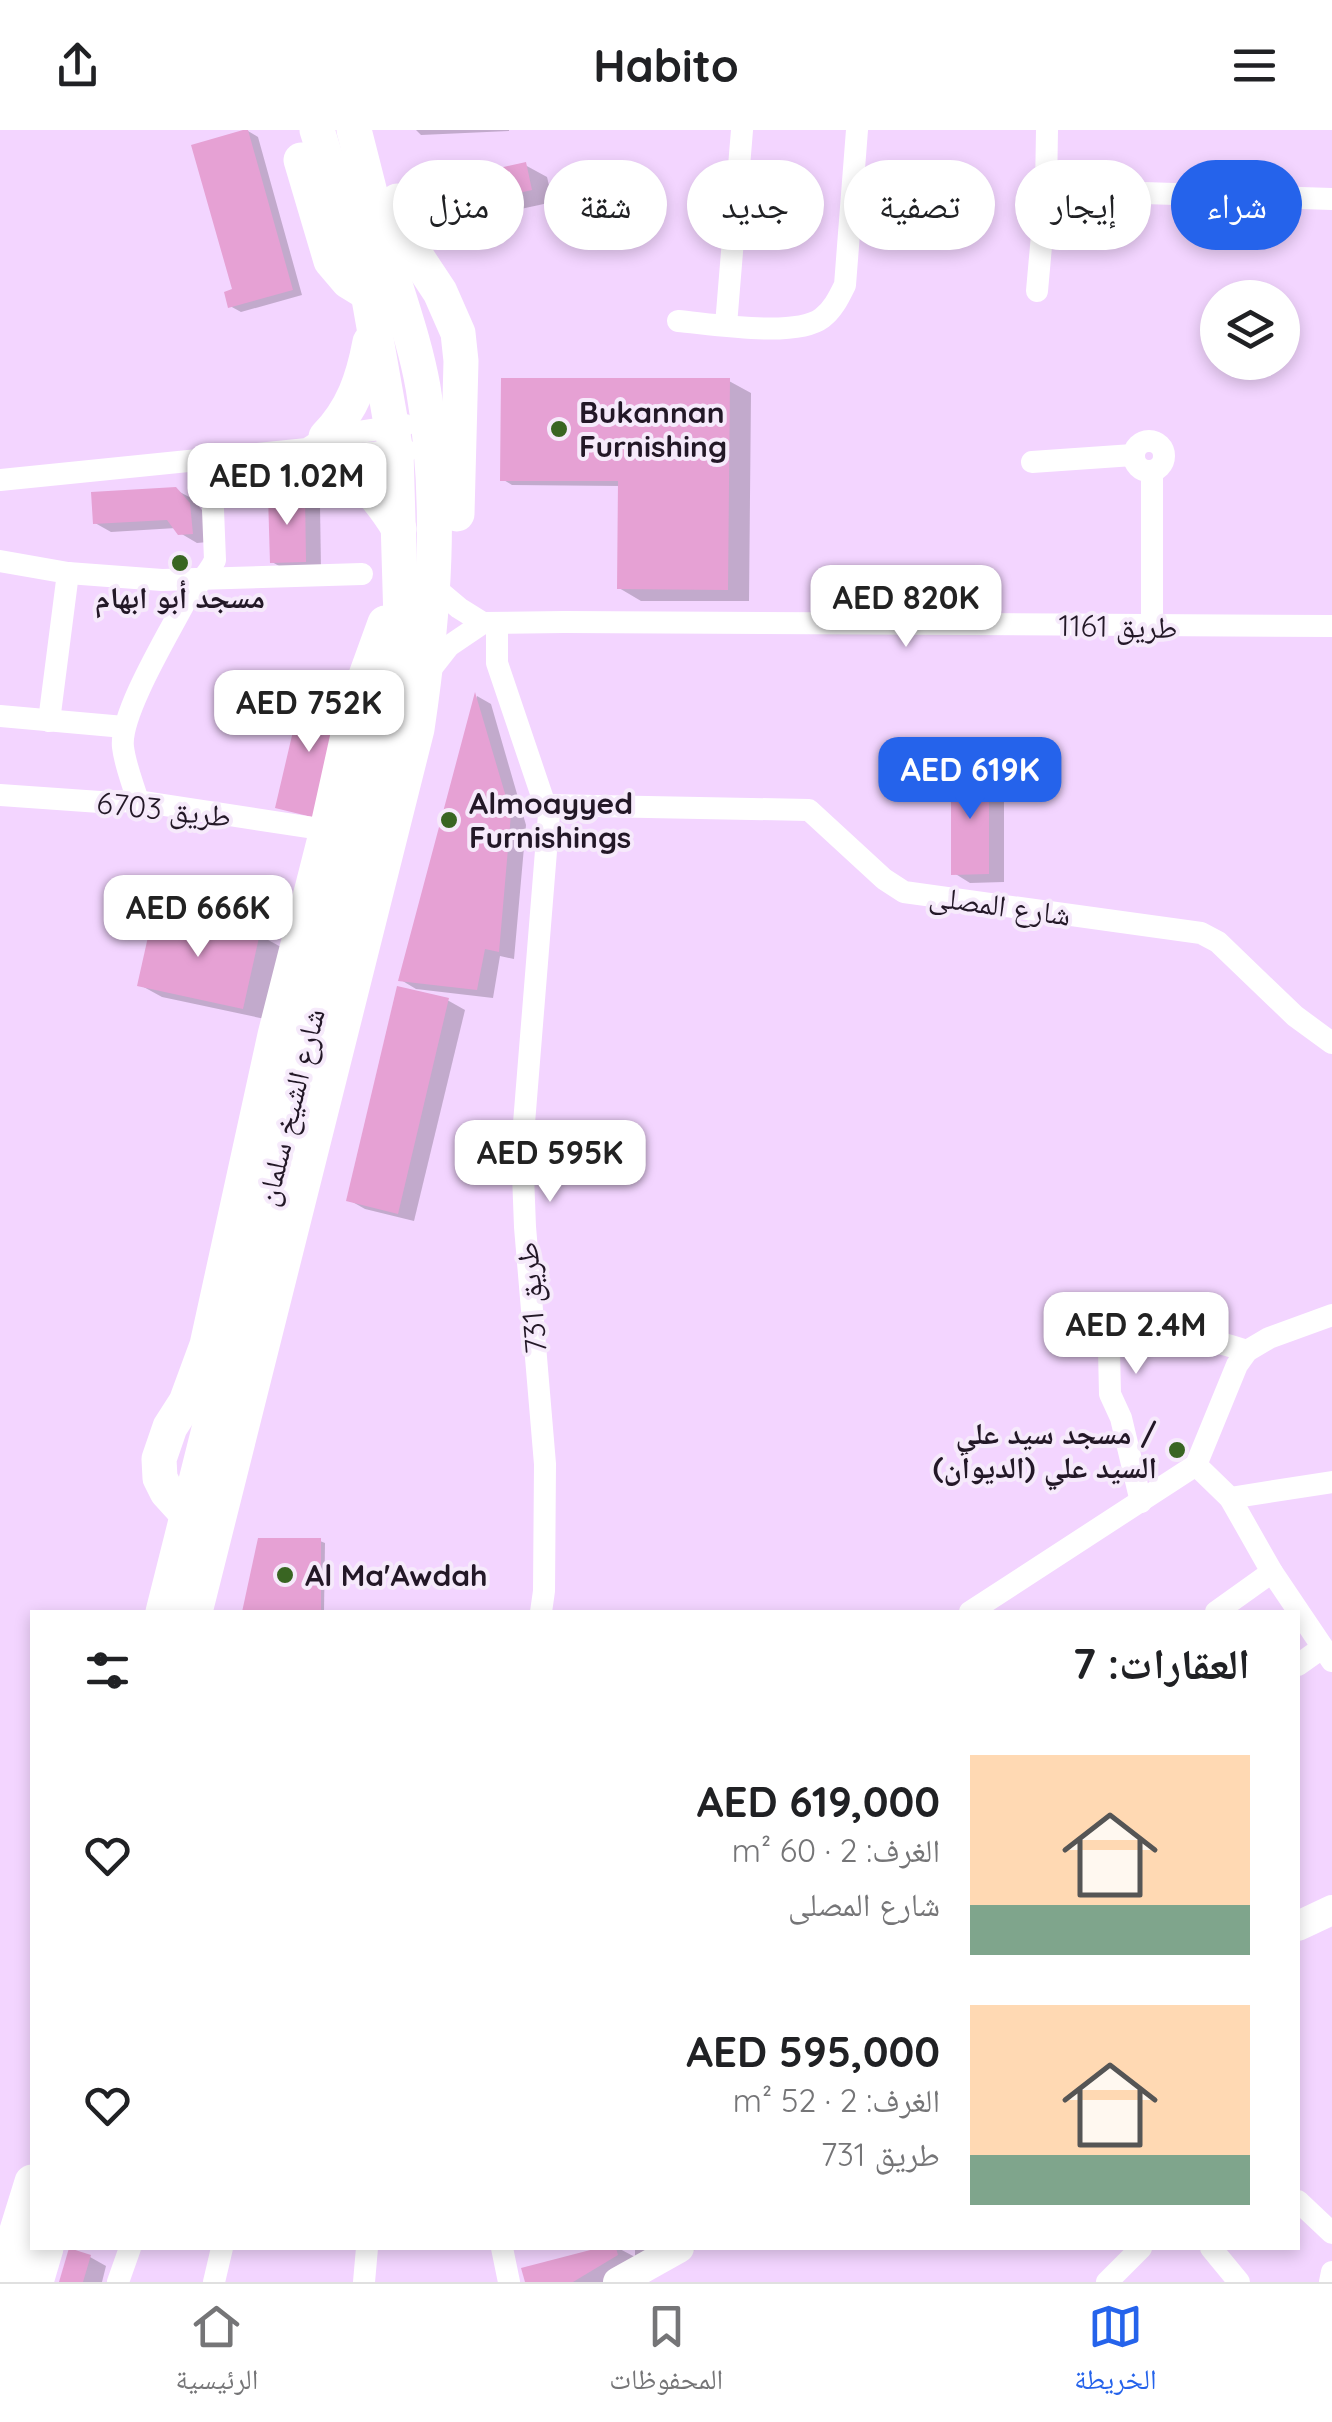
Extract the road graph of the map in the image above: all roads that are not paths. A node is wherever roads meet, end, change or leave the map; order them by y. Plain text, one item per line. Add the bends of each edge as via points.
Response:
1 (292, 130) edge
2 (317, 130) edge
3 (354, 130) edge
4 (377, 130) edge
5 (742, 130) edge
6 (857, 130) edge
7 (1047, 130) edge
8 (1046, 160) edge
9 (1151, 193) edge
10 (1332, 199) edge
11 (1041, 250) edge
12 (1037, 291) dead end
13 (440, 292) junction
14 (370, 309) junction
15 (678, 321) dead end
16 (726, 325) junction
17 (422, 384) junction
18 (430, 436) junction
19 (394, 439) junction
20 (320, 447) junction
21 (211, 459) junction
22 (1032, 462) dead end
23 (0, 480) edge
24 (400, 530) junction
25 (0, 561) edge
26 (68, 572) junction
27 (362, 574) dead end
28 (202, 580) junction
29 (418, 583) junction
30 (490, 624) junction
31 (1332, 626) edge
32 (1152, 627) junction
33 (425, 677) junction
34 (0, 716) edge
35 (49, 721) junction
36 (124, 727) junction
37 (0, 795) edge
38 (138, 801) junction
39 (545, 805) junction
40 (327, 830) junction
41 (1332, 1043) edge
42 (1332, 1315) edge
43 (1247, 1351) junction
44 (1196, 1466) junction
45 (230, 1478) junction
46 (1332, 1482) edge
47 (1230, 1498) junction
48 (1141, 1502) junction
49 (186, 1514) junction
50 (1272, 1572) junction
51 (162, 1610) edge
52 (196, 1610) edge
53 (216, 1610) edge
54 (541, 1610) edge
55 (973, 1610) edge
56 (1219, 1610) edge
57 (1297, 1610) edge
58 (1300, 1614) edge
59 (1327, 1654) edge
60 (1300, 1663) edge
61 (1331, 1913) edge
62 (1300, 1925) edge
63 (1300, 2202) edge
64 (18, 2211) edge
65 (1332, 2233) edge
66 (45, 2250) edge
67 (129, 2250) edge
68 (222, 2250) edge
69 (367, 2250) edge
70 (502, 2250) edge
71 (675, 2250) edge
72 (1212, 2250) edge
73 (1133, 2251) edge
74 (1332, 2272) edge
75 (1, 2282) edge
76 (36, 2282) edge
77 (118, 2282) edge
78 (214, 2282) edge
79 (364, 2282) edge
80 (509, 2282) edge
81 (618, 2282) edge
82 (1108, 2282) edge
83 (1239, 2282) edge
84 (1330, 2282) edge

1 - 14 main road via 331,261
2 - 14 main road, شارع الشيخ سلمان
3 - 17 main road, شارع الشيخ سلمان
4 - 13 main road via 407,242
5 - 16 street
6 - 16 street via 845,286 835,305 803,328
7 - 8 street
9 - 10 street
11 - 12 street
13 - 17 main road
13 - 29 main road via 461,361 457,517
14 - 19 main road, شارع الشيخ سلمان
14 - 20 main road via 360,384
15 - 16 street
17 - 18 main road, شارع الشيخ سلمان
18 - 19 street
18 - 29 main road, شارع الشيخ سلمان via 434,474
19 - 20 street
19 - 24 main road, شارع الشيخ سلمان
20 - 21 street
20 - 24 main road via 369,488
21 - 23 street
21 - 28 street via 215,560
22 - 32 street via 1133,455 1146,441 1163,448 1161,467 1152,472
24 - 29 main road, شارع الشيخ سلمان
25 - 26 street
26 - 28 street
26 - 35 street
27 - 28 street
28 - 36 street
29 - 30 street
29 - 33 main road, شارع الشيخ سلمان
29 - 40 main road via 360,692
29 - 49 main road, شارع الشيخ سلمان via 402,621 367,798
30 - 32 street, طريق 1161
30 - 33 street via 449,646
30 - 39 street
31 - 32 street, طريق 1161
33 - 45 main road, شارع الشيخ سلمان
34 - 35 street
35 - 36 street
36 - 38 street
37 - 38 street, طريق 6703
38 - 40 street, طريق 6703
39 - 41 street, شارع المصلى via 808,810 904,892 1201,933
39 - 54 street, طريق 731 via 522,1148 545,1464
40 - 49 main road via 207,1345 159,1459 166,1492
42 - 43 street
43 - 44 street
43 - 48 street via 1165,1334 1111,1339 1110,1394
44 - 47 street
44 - 48 street
45 - 52 main road, شارع الشيخ سلمان
45 - 53 main road via 237,1518
46 - 47 street
47 - 50 street
48 - 55 street
49 - 51 main road, شارع الشيخ سلمان
50 - 56 street
50 - 57 street
58 - 59 street
59 - 60 street
61 - 62 street
63 - 65 street
64 - 75 main road
66 - 76 main road
67 - 77 street
68 - 78 street
69 - 79 street
70 - 80 street
71 - 81 street
72 - 83 street
73 - 82 street
74 - 84 street

